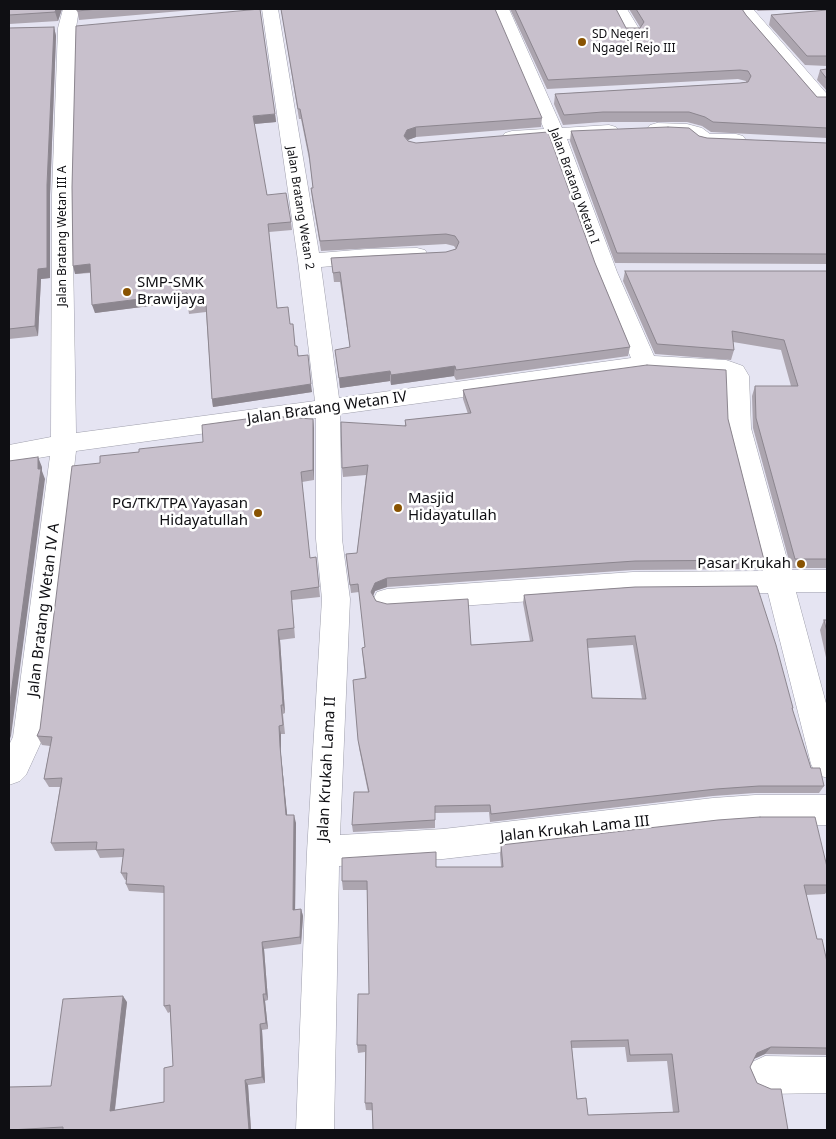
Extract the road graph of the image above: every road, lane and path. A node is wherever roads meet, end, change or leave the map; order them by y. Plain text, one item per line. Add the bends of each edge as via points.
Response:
1 (272, 9) edge
2 (501, 9) edge
3 (619, 9) edge
4 (249, 12) edge
5 (747, 14) edge
6 (770, 17) edge
7 (68, 23) edge
8 (632, 32) edge
9 (818, 72) dead end
10 (799, 73) junction
11 (823, 101) edge
12 (555, 133) junction
13 (496, 138) edge
14 (753, 141) edge
15 (439, 254) edge
16 (309, 262) junction
17 (645, 364) junction
18 (328, 408) junction
19 (64, 444) junction
20 (9, 454) edge
21 (827, 580) edge
22 (781, 581) junction
23 (387, 600) dead end
24 (827, 764) edge
25 (9, 770) edge
26 (827, 810) edge
27 (323, 852) junction
28 (765, 1075) dead end
29 (827, 1075) edge
30 (315, 1130) edge

1 - 4 street
1 - 16 street, Jalan Bratang Wetan 2
2 - 12 street, Jalan Bratang Wetan I via 550,96
3 - 8 street
5 - 6 street
5 - 10 street
7 - 19 street, Jalan Bratang Wetan III A via 62,195
9 - 10 street
10 - 11 street
12 - 13 street
12 - 14 street via 687,130 705,140
12 - 17 street, Jalan Bratang Wetan I via 615,272
15 - 16 street
16 - 18 street, Jalan Bratang Wetan 2
17 - 18 street, Jalan Bratang Wetan IV
17 - 22 street, Jalan Bratang Wetan IV via 726,368 735,372 739,428
18 - 19 street, Jalan Bratang Wetan IV
18 - 27 street, Jalan Krukah Lama II via 329,539 336,599
19 - 20 street, Jalan Bratang Wetan IV
19 - 25 street, Jalan Bratang Wetan IV A via 28,738 15,765
21 - 22 street
22 - 23 street via 633,584
22 - 24 street
26 - 27 street, Jalan Krukah Lama III via 713,813 443,844
27 - 30 street, Jalan Krukah Lama II
28 - 29 street

